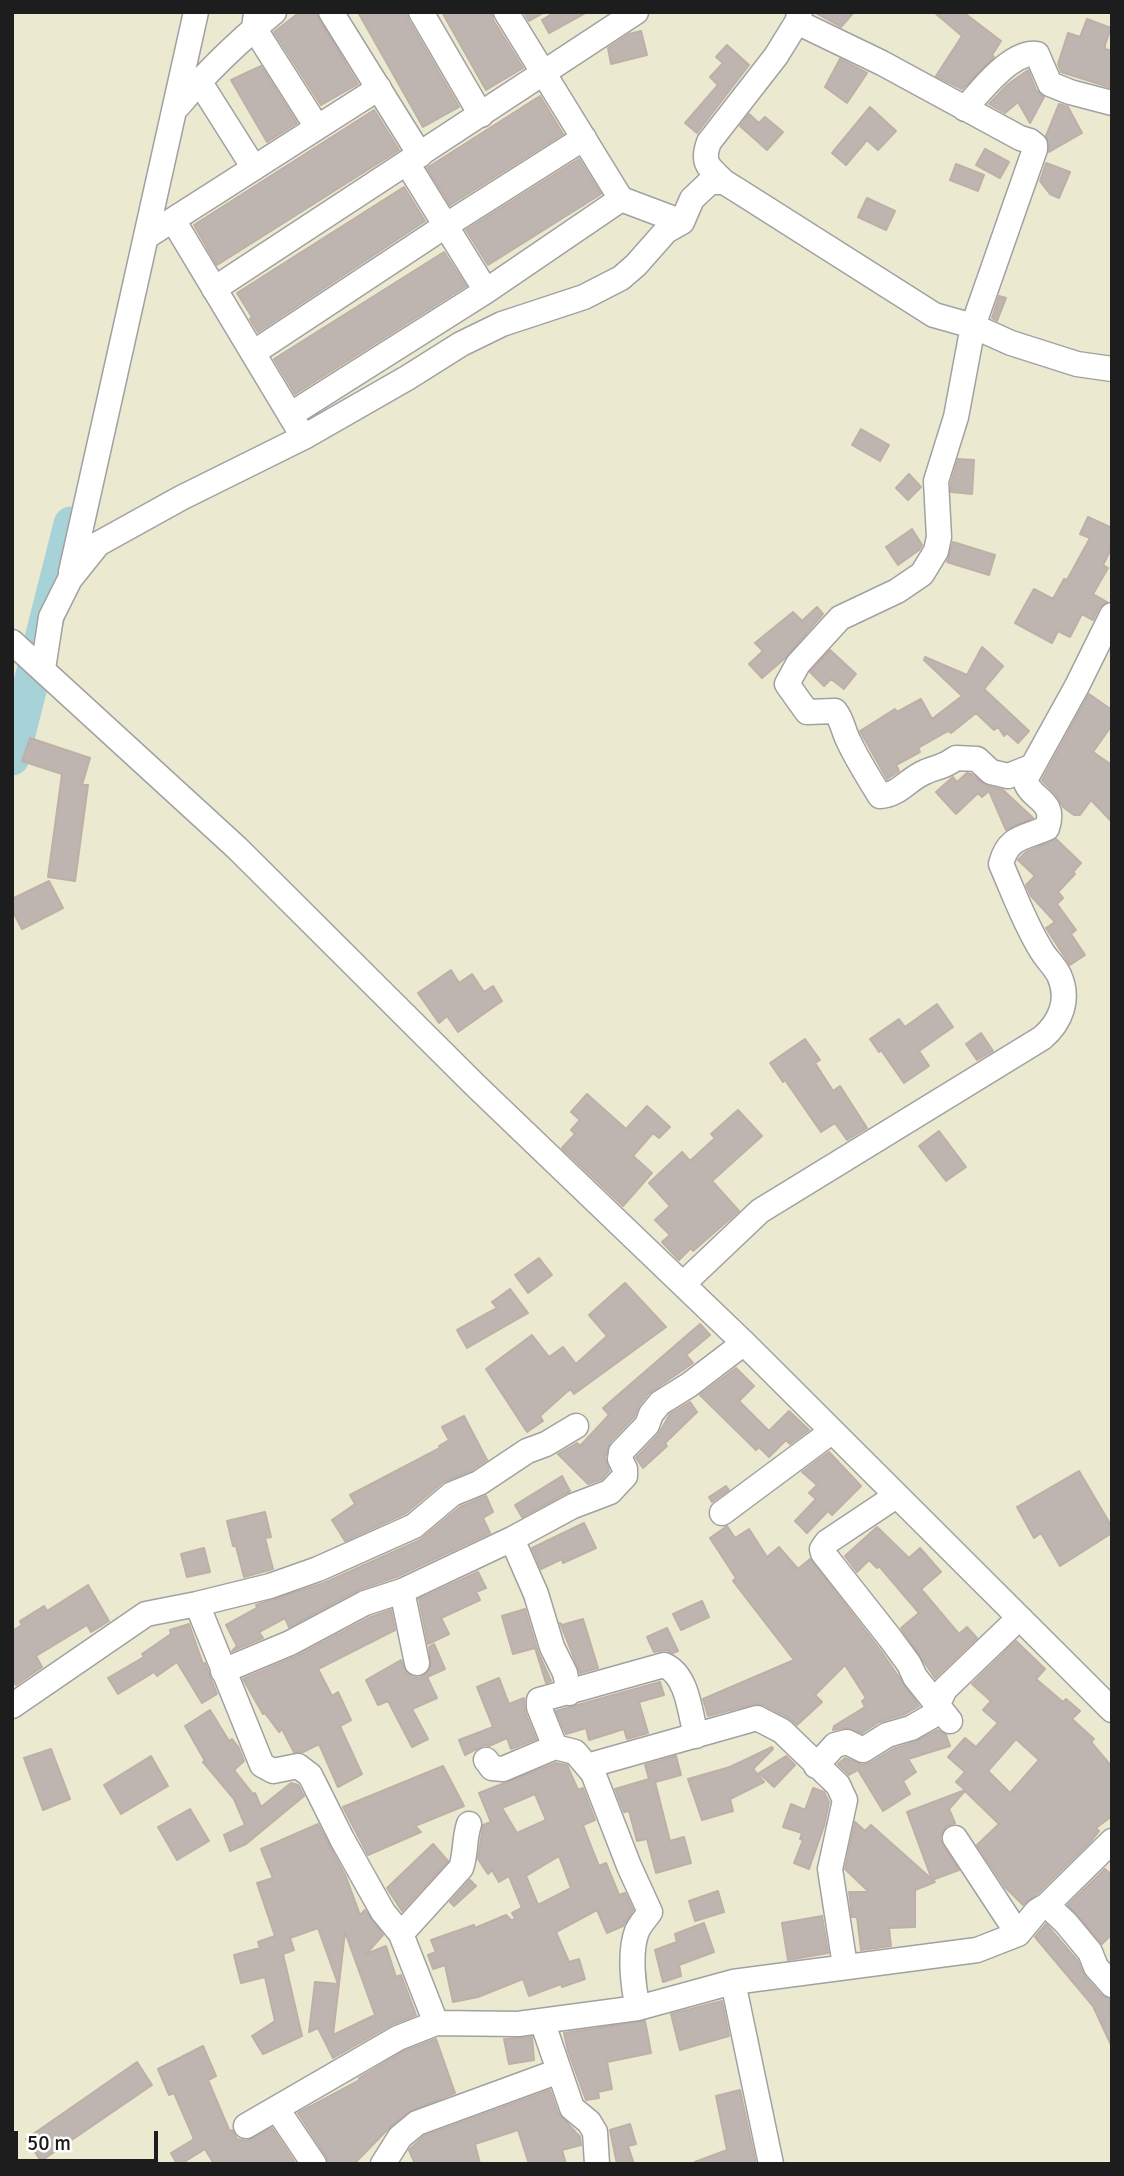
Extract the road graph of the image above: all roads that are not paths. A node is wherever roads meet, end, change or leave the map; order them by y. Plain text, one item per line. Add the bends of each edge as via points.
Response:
1 (196, 12) edge
2 (274, 12) edge
3 (331, 12) edge
4 (421, 12) edge
5 (506, 12) edge
6 (636, 12) edge
7 (798, 17) edge
8 (256, 20) edge
9 (604, 21) edge
10 (543, 75) junction
11 (199, 81) junction
12 (379, 88) junction
13 (1112, 103) edge
14 (177, 108) junction
15 (965, 109) junction
16 (481, 115) junction
17 (317, 127) junction
18 (584, 138) junction
19 (413, 159) junction
20 (254, 168) junction
21 (724, 182) junction
22 (621, 199) junction
23 (173, 220) junction
24 (682, 222) junction
25 (445, 226) junction
26 (146, 237) junction
27 (214, 289) junction
28 (486, 291) junction
29 (973, 327) junction
30 (253, 353) junction
31 (1112, 369) edge
32 (290, 415) junction
33 (304, 438) junction
34 (69, 579) junction
35 (1112, 615) edge
36 (12, 642) edge
37 (41, 668) junction
38 (1031, 767) junction
39 (683, 1283) junction
40 (744, 1343) junction
41 (576, 1426) dead end
42 (831, 1432) junction
43 (896, 1496) junction
44 (722, 1513) dead end
45 (512, 1539) junction
46 (402, 1591) junction
47 (197, 1604) junction
48 (1019, 1618) junction
49 (417, 1663) dead end
50 (223, 1671) junction
51 (569, 1693) junction
52 (12, 1706) edge
53 (1112, 1710) edge
54 (944, 1714) junction
55 (696, 1736) junction
56 (555, 1747) junction
57 (486, 1760) dead end
58 (587, 1766) junction
59 (816, 1766) junction
60 (469, 1824) dead end
61 (955, 1838) dead end
62 (1112, 1841) edge
63 (1047, 1905) junction
64 (401, 1934) junction
65 (1018, 1934) junction
66 (845, 1966) junction
67 (733, 1982) junction
68 (1112, 1984) edge
69 (638, 2008) junction
70 (542, 2021) junction
71 (436, 2023) junction
72 (559, 2071) junction
73 (277, 2109) junction
74 (246, 2126) dead end
75 (314, 2164) edge
76 (383, 2164) edge
77 (597, 2164) edge
78 (771, 2164) edge

1 - 14 street
2 - 8 street
3 - 12 street
4 - 16 street
5 - 10 street
6 - 9 street
7 - 15 street
7 - 21 street via 776,56 709,142 706,164
8 - 11 street
8 - 17 street
9 - 10 street
10 - 16 street
10 - 18 street
11 - 14 street
11 - 20 street
12 - 17 street
12 - 19 street
13 - 15 street via 1050,84 1032,52 998,73
14 - 26 street
15 - 29 street via 1035,145
16 - 19 street
17 - 20 street
18 - 22 street
18 - 25 street
19 - 25 street
19 - 27 street
20 - 23 street
21 - 24 street via 709,182 697,192
21 - 29 street via 934,315
22 - 24 street
22 - 28 street
23 - 26 street
23 - 27 street
24 - 33 street via 666,231 621,278 461,344
25 - 28 street
25 - 30 street
26 - 34 street
27 - 30 street
28 - 32 street
29 - 31 street via 1077,364
29 - 38 street via 956,417 936,481 936,551 922,574 840,618 798,664 787,684 807,712 835,711 880,796 889,796 956,758 977,760 991,772 1008,776
30 - 32 street
32 - 33 street
33 - 34 street via 97,544
34 - 37 street via 51,617
35 - 38 street
36 - 37 street
37 - 39 street via 237,848 476,1086
38 - 39 street via 1027,788 1043,800 1051,817 1047,828 1014,840 1000,864 1062,984 1062,1011 1053,1029 761,1212
39 - 40 street
40 - 42 street
40 - 45 street via 660,1403 647,1425 621,1452 625,1476 610,1492
41 - 47 street via 453,1494 414,1526 318,1569
42 - 43 street
42 - 44 street
43 - 48 street
43 - 54 street via 822,1549
45 - 46 street
45 - 51 street
46 - 49 street
46 - 50 street via 365,1603 290,1643
47 - 50 street
47 - 52 street via 146,1614
48 - 53 street
48 - 54 street via 945,1689
50 - 64 street via 262,1765 273,1771 298,1766 310,1775 383,1912
51 - 55 street via 664,1665 680,1678
51 - 56 street via 539,1700
54 - 59 street via 887,1735 863,1750 847,1742 835,1745
55 - 58 street
55 - 59 street via 757,1718 782,1731
56 - 57 street via 503,1769 492,1768
56 - 58 street via 575,1752
58 - 69 street via 650,1912 637,1931 634,1952 632,1984
59 - 66 street via 838,1785 845,1800 830,1869
60 - 64 street via 461,1868
61 - 65 street
62 - 63 street
63 - 65 street
63 - 68 street
64 - 71 street
65 - 66 street via 977,1950
66 - 67 street
67 - 69 street
67 - 78 street
69 - 70 street
70 - 71 street
70 - 72 street
71 - 73 street via 398,2038
72 - 76 street via 417,2123 400,2137
72 - 77 street via 572,2108 595,2132
73 - 74 street
73 - 75 street

